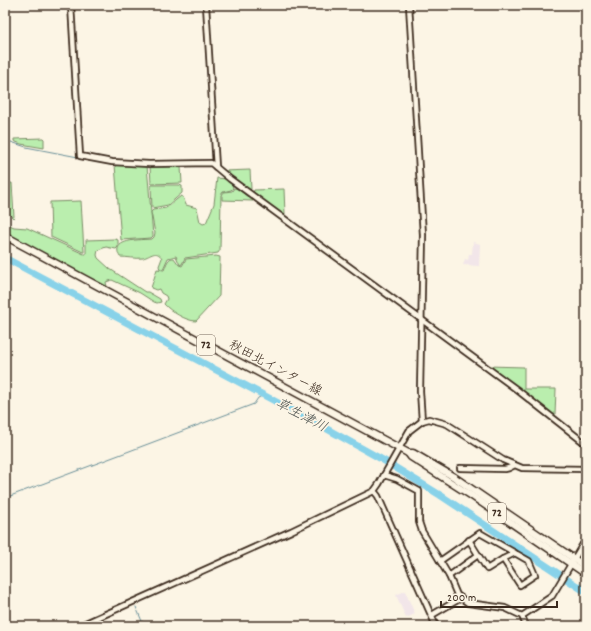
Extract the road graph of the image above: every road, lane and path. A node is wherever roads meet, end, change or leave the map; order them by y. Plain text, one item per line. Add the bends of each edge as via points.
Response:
1 (71, 5) edge
2 (206, 5) edge
3 (409, 5) edge
4 (216, 167) junction
5 (5, 236) edge
6 (421, 321) junction
7 (422, 421) junction
8 (586, 444) edge
9 (399, 447) junction
10 (513, 466) junction
11 (460, 468) dead end
12 (586, 469) edge
13 (384, 474) junction
14 (374, 491) junction
15 (586, 539) edge
16 (469, 540) junction
17 (515, 553) junction
18 (478, 555) junction
19 (503, 559) junction
20 (440, 561) junction
21 (573, 561) junction
22 (586, 567) edge
23 (586, 574) edge
24 (449, 576) junction
25 (461, 598) junction
26 (432, 615) junction
27 (522, 616) junction
28 (79, 626) edge
29 (436, 626) edge
30 (526, 626) edge

1 - 4 street via 80,156 141,164 205,162
2 - 4 street
3 - 6 street via 423,235
4 - 6 street
5 - 9 main road, 秋田北インター線 / 72
6 - 7 street
6 - 8 street
7 - 9 street via 409,431
7 - 10 street via 429,419 447,424
9 - 13 street
9 - 21 main road, 秋田北インター線 / 72 via 454,478
10 - 11 street via 505,469
10 - 12 street
13 - 14 street
13 - 20 street via 419,491 419,522
14 - 26 street
14 - 28 street
15 - 21 street
16 - 17 street via 480,533
16 - 18 street
16 - 20 street
17 - 19 street
17 - 19 street via 529,561 535,575 520,585
18 - 19 street via 487,569
18 - 24 street
20 - 24 street
21 - 22 main road, 秋田北インター線 / 72
21 - 23 main road, 秋田北インター線 / 72
21 - 27 street via 552,596
24 - 25 street via 452,586
25 - 26 street
25 - 27 street via 468,603 505,608
26 - 29 street
27 - 30 street

